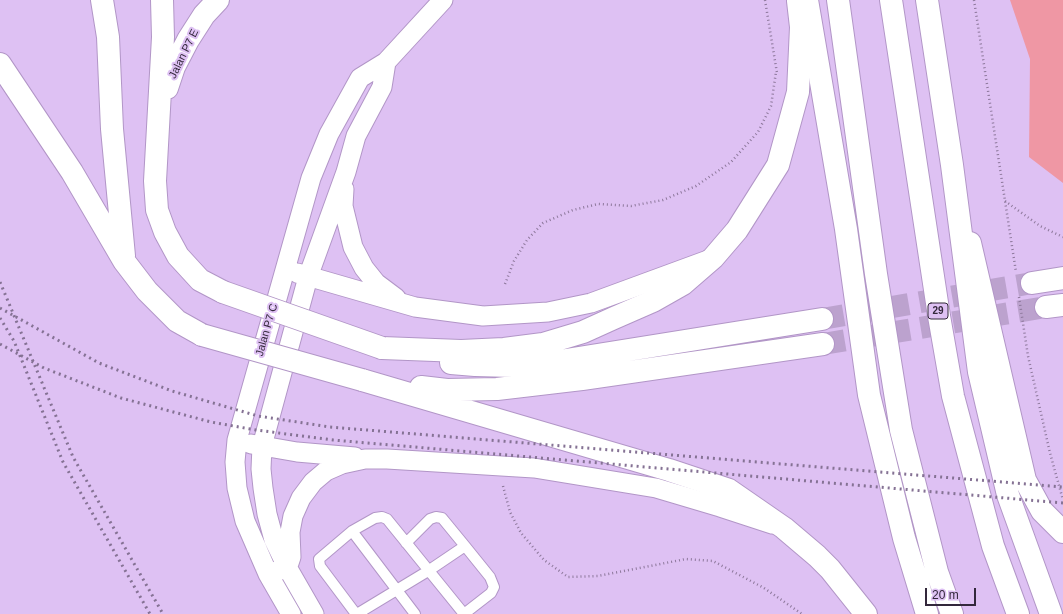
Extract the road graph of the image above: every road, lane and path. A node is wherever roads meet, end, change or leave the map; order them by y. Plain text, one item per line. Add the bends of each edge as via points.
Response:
1 (102, 0) edge
2 (218, 0) edge
3 (443, 0) edge
4 (765, 0) edge
5 (798, 0) edge
6 (807, 0) edge
7 (838, 0) edge
8 (890, 0) edge
9 (926, 0) edge
10 (974, 0) edge
11 (163, 2) edge
12 (386, 62) junction
13 (0, 64) edge
14 (158, 138) junction
15 (952, 166) junction
16 (346, 172) junction
17 (1005, 201) junction
18 (1063, 236) edge
19 (713, 258) junction
20 (124, 261) junction
21 (284, 270) junction
22 (308, 277) junction
23 (1063, 278) edge
24 (505, 284) dead end
25 (1023, 285) junction
26 (415, 307) junction
27 (822, 319) tunnel mouth
28 (823, 344) tunnel mouth
29 (382, 348) junction
30 (362, 380) junction
31 (237, 440) junction
32 (262, 446) junction
33 (387, 459) junction
34 (503, 486) dead end
35 (1063, 500) edge
36 (784, 528) junction
37 (352, 531) junction
38 (1063, 532) edge
39 (406, 543) junction
40 (465, 546) junction
41 (286, 567) junction
42 (428, 571) junction
43 (268, 574) junction
44 (396, 589) junction
45 (291, 614) edge
46 (314, 614) edge
47 (357, 614) edge
48 (415, 614) edge
49 (464, 614) edge
50 (802, 614) edge
51 (866, 614) edge
52 (926, 614) edge
53 (952, 614) edge
54 (1018, 614) edge
55 (1051, 614) edge

1 - 20 main road via 108,37 112,129
2 - 14 main road, Jalan P7 E via 204,15 174,67
3 - 12 street, Jalan P7 C
4 - 24 path via 776,72 771,106 758,132 731,162 696,186 663,200 632,206 598,204 572,210 543,223 527,240 514,261
5 - 19 main road via 801,27 798,92 789,132 778,165 737,230
6 - 52 main road via 846,229 869,395 904,538
7 - 53 main road via 876,274 901,430 937,572
8 - 54 main road, 29 via 953,396 989,533
9 - 15 main road
10 - 17 path
11 - 14 main road
12 - 16 street via 382,87 356,136
12 - 21 street, Jalan P7 C via 360,78 329,134 312,178
13 - 20 main road via 72,172
14 - 29 main road, bridge via 155,181 157,210 178,256 200,280 223,292
15 - 38 main road via 1025,480 1042,511
15 - 55 main road via 979,372 1008,495
16 - 22 street
16 - 26 street via 343,206 353,247 360,261 376,283 395,298
17 - 18 path via 1040,226
17 - 25 path
19 - 26 street via 591,303 548,312 483,316
19 - 29 main road via 683,284 654,301 583,332 543,344 461,351
20 - 30 main road, bridge via 147,291 177,321 202,335
21 - 22 street
21 - 31 street, Jalan P7 C
22 - 26 street
22 - 32 street
23 - 25 main road
25 - 35 path via 1028,356
27 - 29 main road via 541,364 513,366 437,361
28 - 30 main road via 497,389 447,390
30 - 36 main road via 729,490
31 - 32 street
31 - 43 street, Jalan P7 C via 237,488 245,521
32 - 33 street via 297,452
32 - 41 street via 261,469 267,514 274,540
33 - 36 street via 534,468 656,488
33 - 41 street via 365,459 342,464 326,471 313,482 301,498 293,516 290,532 291,558
34 - 50 path via 510,512 521,532 544,560 568,577 598,576 686,559 713,561 764,588
36 - 51 main road via 830,569
37 - 39 lane via 375,518 382,517 387,519
37 - 44 lane
37 - 47 lane via 319,559 320,566
39 - 40 lane via 430,519 436,517 442,518
39 - 42 lane
40 - 42 lane
40 - 49 lane via 490,577 494,587 491,593
41 - 43 street
41 - 46 street
42 - 44 lane
42 - 49 lane
43 - 45 street, Jalan P7 C
44 - 47 lane
44 - 48 lane

